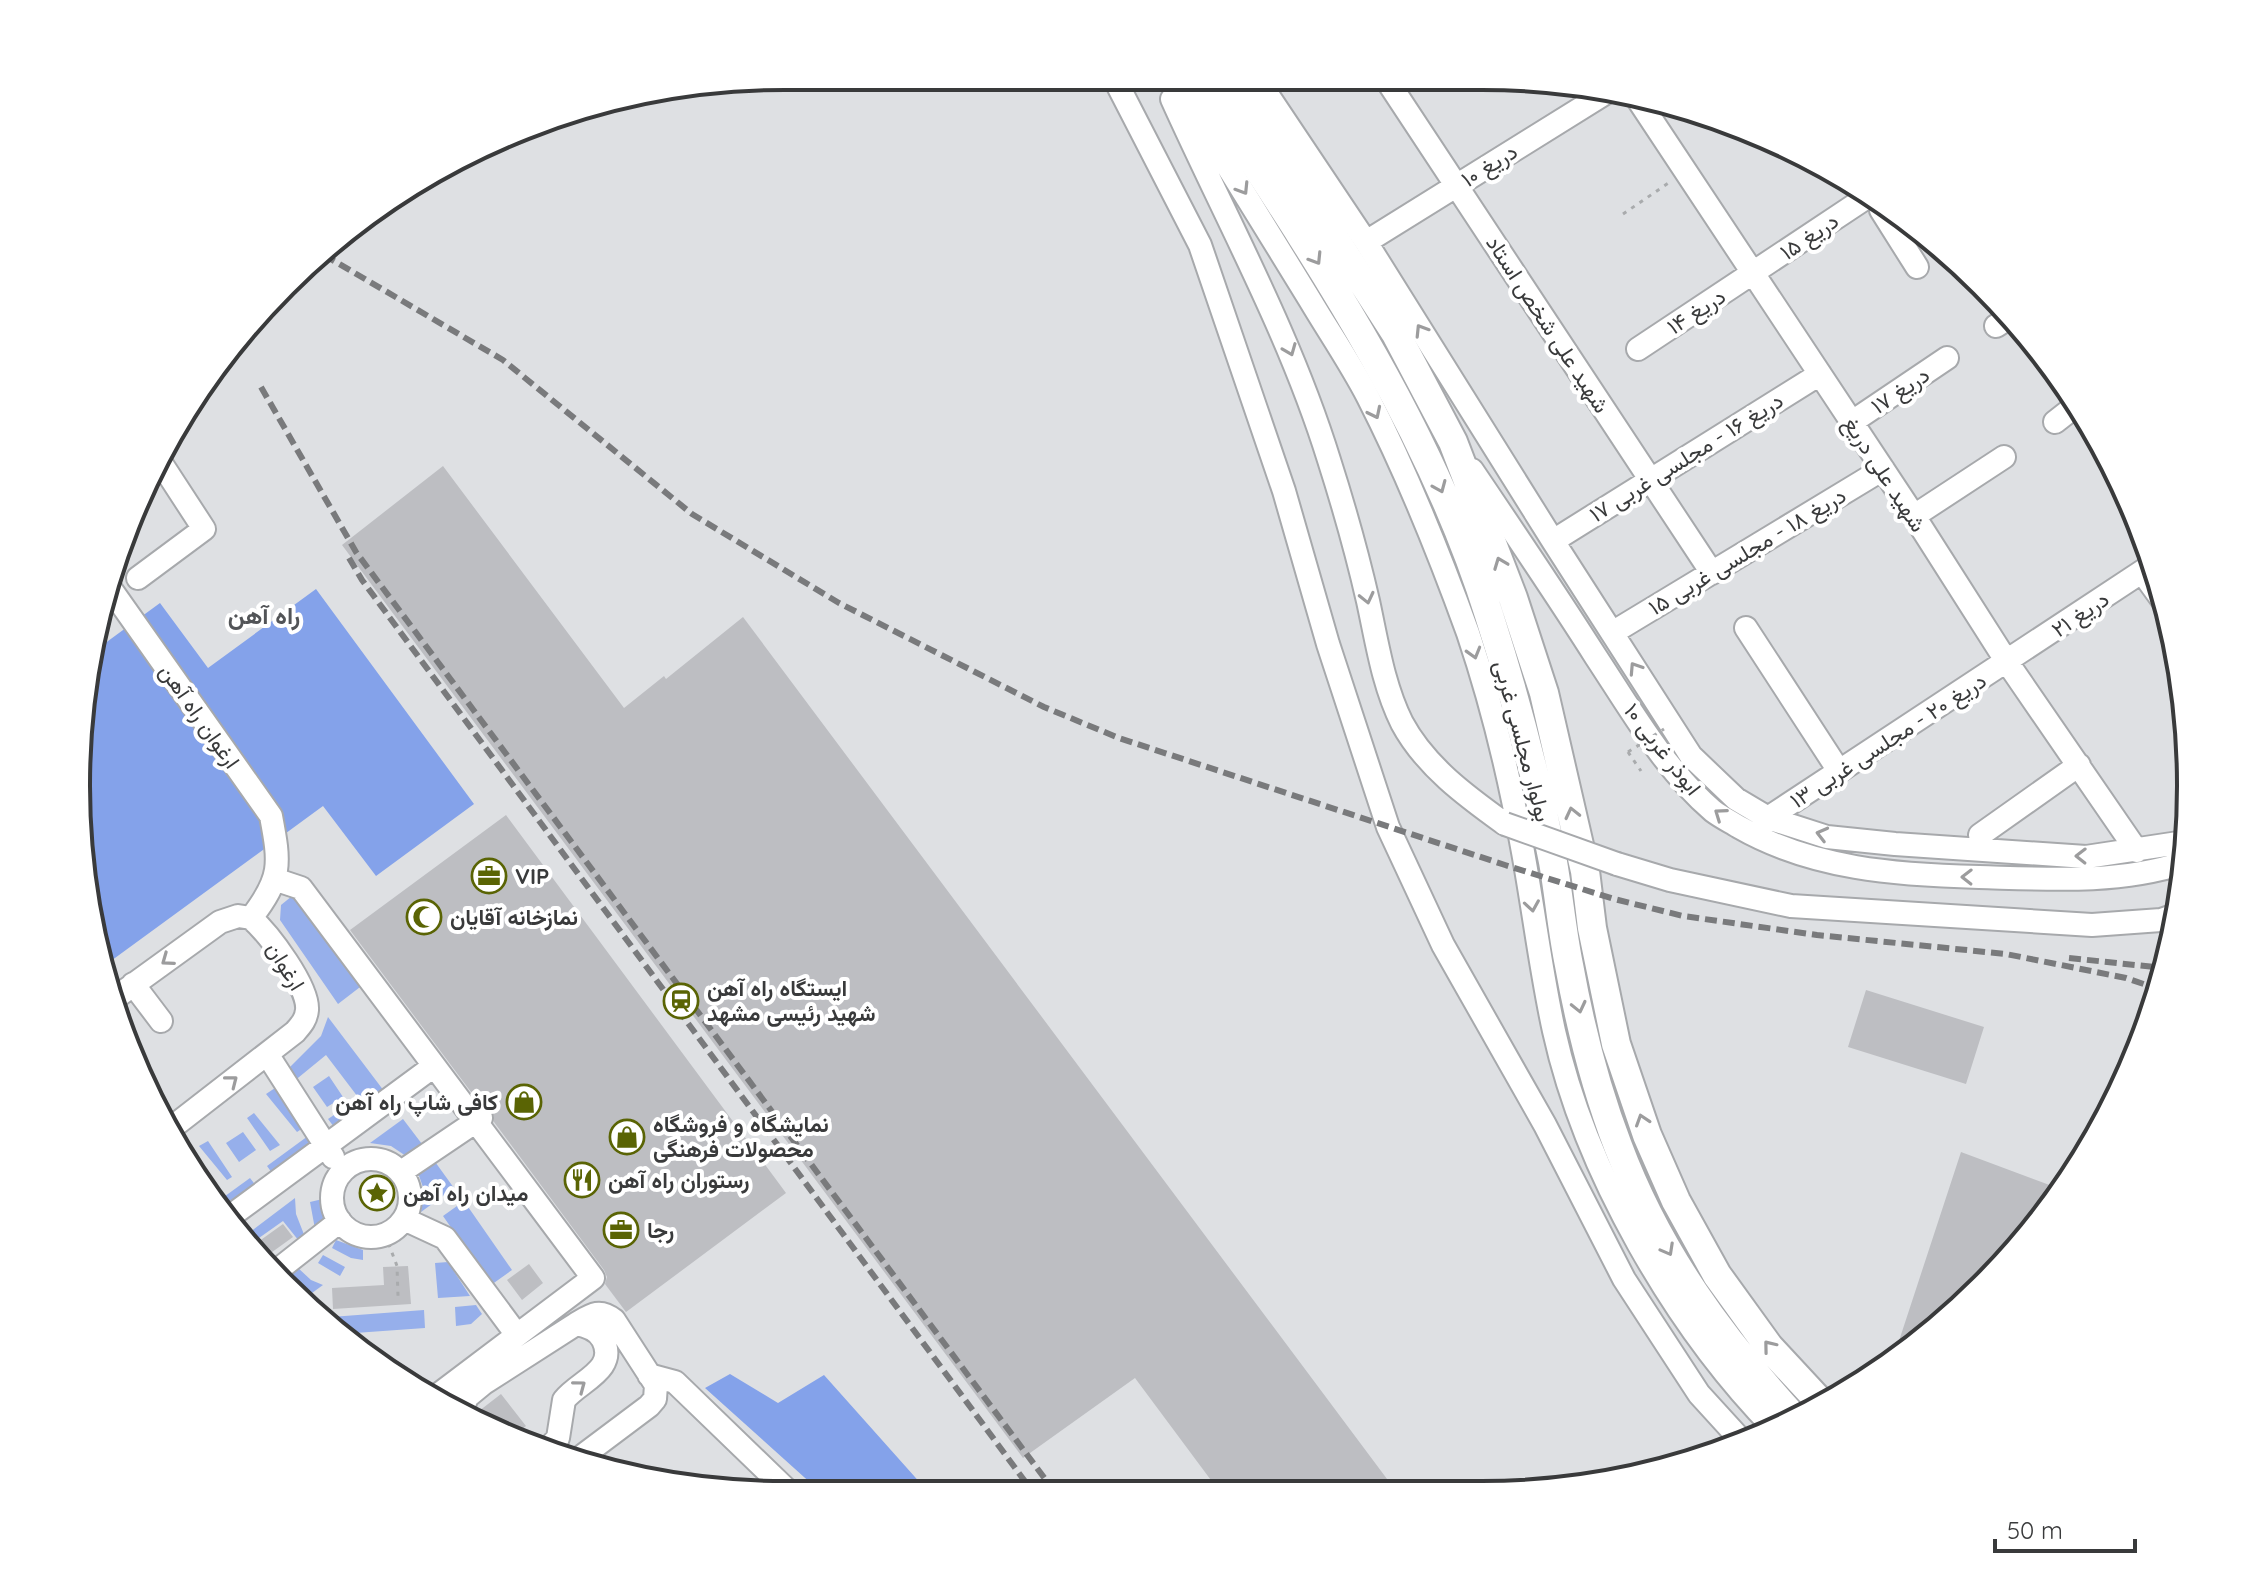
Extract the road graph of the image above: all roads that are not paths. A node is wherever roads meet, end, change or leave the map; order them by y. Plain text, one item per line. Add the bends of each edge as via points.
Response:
1 (1120, 90) edge
2 (1169, 90) edge
3 (1180, 90) edge
4 (1189, 90) edge
5 (1206, 90) edge
6 (1239, 90) edge
7 (1264, 90) edge
8 (1393, 90) edge
9 (1595, 100) edge
10 (1645, 110) edge
11 (1457, 186) junction
12 (1279, 202) junction
13 (1860, 202) edge
14 (1889, 222) edge
15 (1366, 242) junction
16 (1917, 267) dead end
17 (1754, 273) junction
18 (1638, 349) dead end
19 (1947, 358) dead end
20 (1820, 374) junction
21 (2068, 412) edge
22 (1852, 422) junction
23 (2055, 422) dead end
24 (1453, 442) junction
25 (2004, 457) dead end
26 (1883, 469) junction
27 (166, 471) edge
28 (1651, 480) junction
29 (1914, 516) junction
30 (1553, 541) junction
31 (2143, 571) edge
32 (1712, 573) junction
33 (138, 578) dead end
34 (116, 597) edge
35 (1746, 628) dead end
36 (1612, 633) junction
37 (2007, 662) junction
38 (2079, 765) junction
39 (1839, 771) junction
40 (1768, 818) junction
41 (1980, 835) dead end
42 (2175, 844) edge
43 (277, 848) joint
44 (2137, 851) junction
45 (2172, 867) edge
46 (274, 879) junction
47 (251, 918) junction
48 (2164, 919) edge
49 (133, 984) junction
50 (122, 993) edge
51 (161, 1021) dead end
52 (267, 1054) junction
53 (434, 1066) junction
54 (478, 1120) junction
55 (178, 1123) edge
56 (326, 1146) junction
57 (342, 1172) junction
58 (401, 1172) junction
59 (236, 1212) edge
60 (404, 1219) junction
61 (340, 1221) junction
62 (283, 1266) edge
63 (576, 1324) junction
64 (517, 1335) junction
65 (649, 1375) junction
66 (443, 1391) edge
67 (1814, 1396) edge
68 (465, 1402) edge
69 (1787, 1410) edge
70 (1767, 1419) edge
71 (1735, 1433) edge
72 (555, 1441) edge
73 (588, 1452) edge
74 (777, 1481) edge

1 - 71 street via 1200,245 1284,491 1388,827 1443,945 1624,1279 1699,1394
2 -> 48 street, bridge via 1294,359 1351,532 1384,679 1403,724 1428,761 1467,796 1505,824 1617,864 1791,906 2092,925
3 -> 70 street via 1367,395 1410,485 1469,638 1508,779 1555,1034 1598,1161 1671,1297
4 - 12 main road
5 - 12 main road, بولوار مجلسی غربی
6 - 24 main road, بولوار مجلسی غربی via 1396,334
7 - 15 street
8 - 11 street, شهید علی شخص استاد
9 - 11 street, دریغ ۱۰
10 - 17 street, شهید علی دریغ
11 - 15 street, دریغ ۱۰
11 - 28 street, شهید علی شخص استاد
12 -> 69 main road, بولوار مجلسی غربی via 1391,384 1440,485 1489,612 1534,767 1569,966 1618,1145 1648,1215 1691,1291 1745,1365
13 - 17 street, دریغ ۱۵
14 - 16 street
30 -> 15 street
17 - 18 street, دریغ ۱۴
17 - 20 street, شهید علی دریغ
19 - 22 street, دریغ ۱۷
20 - 22 street, شهید علی دریغ
20 - 28 street, دریغ ۱۶ - مجلسی غربی ۱۷
21 - 23 street
22 - 26 street, شهید علی دریغ
45 -> 24 street, ابوذر غربی ۱۰ via 2090,880 1861,869 1804,856 1714,812 1639,722
67 -> 24 main road, بولوار مجلسی غربی via 1769,1347 1717,1275 1647,1135 1616,1044 1585,871 1544,693
25 - 29 street
26 - 29 street, شهید علی دریغ
26 - 32 street, دریغ ۱۸ - مجلسی غربی ۱۵
27 - 33 street via 204,529
28 - 30 street, دریغ ۱۶ - مجلسی غربی ۱۷
28 - 32 street, شهید علی شخص استاد
29 - 37 street, شهید علی دریغ
30 - 36 street
31 - 37 street, دریغ ۲۱
32 - 36 street, دریغ ۱۸ - مجلسی غربی ۱۵
34 - 43 street, ارغوان راه آهن via 271,816
35 - 39 street
40 -> 36 street via 1736,799 1691,756
37 - 38 street, شهید علی دریغ
37 - 39 street, دریغ ۲۰ - مجلسی غربی ۱۳
38 - 41 street
38 - 44 street, شهید علی دریغ
39 - 40 street, دریغ ۲۰ - مجلسی غربی ۱۳
44 -> 40 street via 2086,857 1881,842 1827,837
42 - 44 street
43 - 46 street, ارغوان
46 - 47 street, ارغوان
46 - 53 street via 301,888
47 -> 49 street via 220,922
47 - 52 street, ارغوان via 303,989 307,1007 304,1022
49 - 50 street
49 - 51 street
55 -> 52 street, ارغوان
52 - 56 street
53 - 54 street
53 - 56 street
54 - 58 street
54 - 64 street via 593,1278
56 - 57 street
56 - 59 street
57 - 58 street via 365,1159 378,1159
57 - 61 street via 332,1196
58 - 60 street via 410,1195
60 - 61 street via 385,1234 360,1235
60 - 64 street via 445,1238
61 - 62 street
63 - 65 street via 607,1314
63 - 68 street via 484,1383
72 -> 63 street via 564,1400 603,1368 606,1359 598,1333
64 - 66 street
65 - 73 street via 656,1385 655,1399
65 - 74 street via 675,1382

